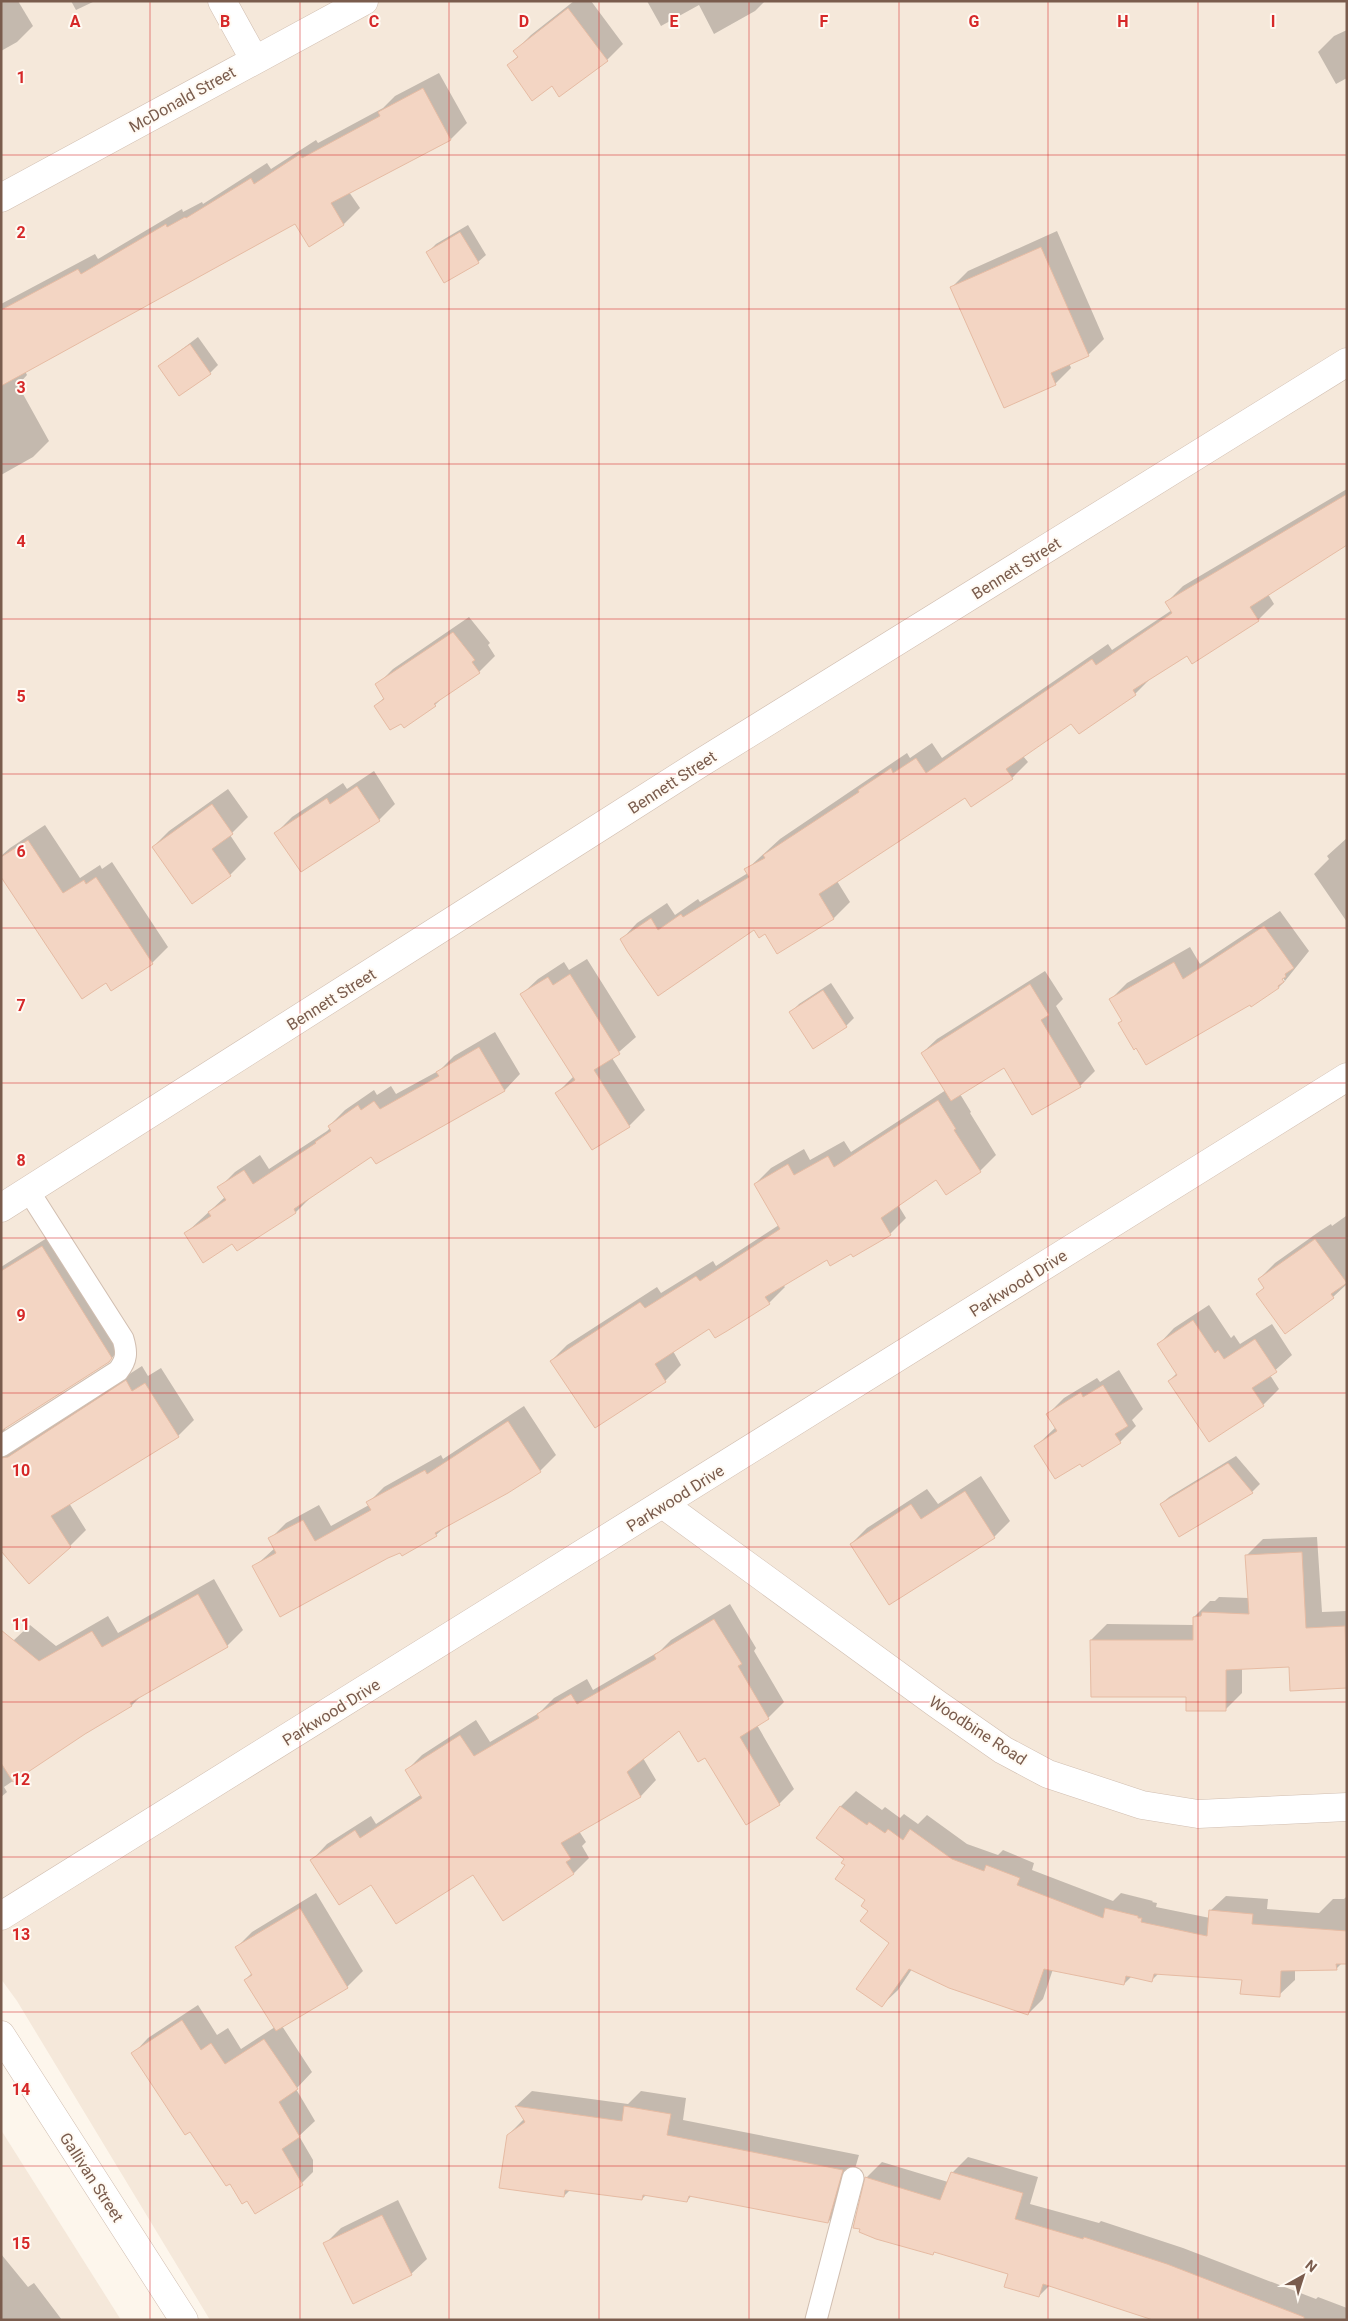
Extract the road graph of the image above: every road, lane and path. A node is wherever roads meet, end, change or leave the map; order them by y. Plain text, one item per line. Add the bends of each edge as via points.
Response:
1 (222, 1) edge
2 (364, 1) edge
3 (254, 59) junction
4 (1, 198) edge
5 (1347, 362) edge
6 (1347, 1077) edge
7 (28, 1190) junction
8 (1, 1208) edge
9 (1, 1446) edge
10 (664, 1505) junction
11 (1347, 1807) edge
12 (1, 1916) edge
13 (1, 2035) edge
14 (853, 2178) dead end
15 (184, 2320) edge
16 (816, 2320) edge

1 - 3 street
2 - 3 street, McDonald Street
3 - 4 street, McDonald Street
5 - 7 street, Bennett Street via 699,764
6 - 10 street, Parkwood Drive
7 - 8 street, Bennett Street
7 - 9 lane via 127,1350 125,1362 118,1371
10 - 11 street, Woodbine Road via 944,1710 1003,1750 1048,1774 1142,1805 1198,1814
10 - 12 street, Parkwood Drive
13 - 15 street, Gallivan Street
14 - 16 lane

